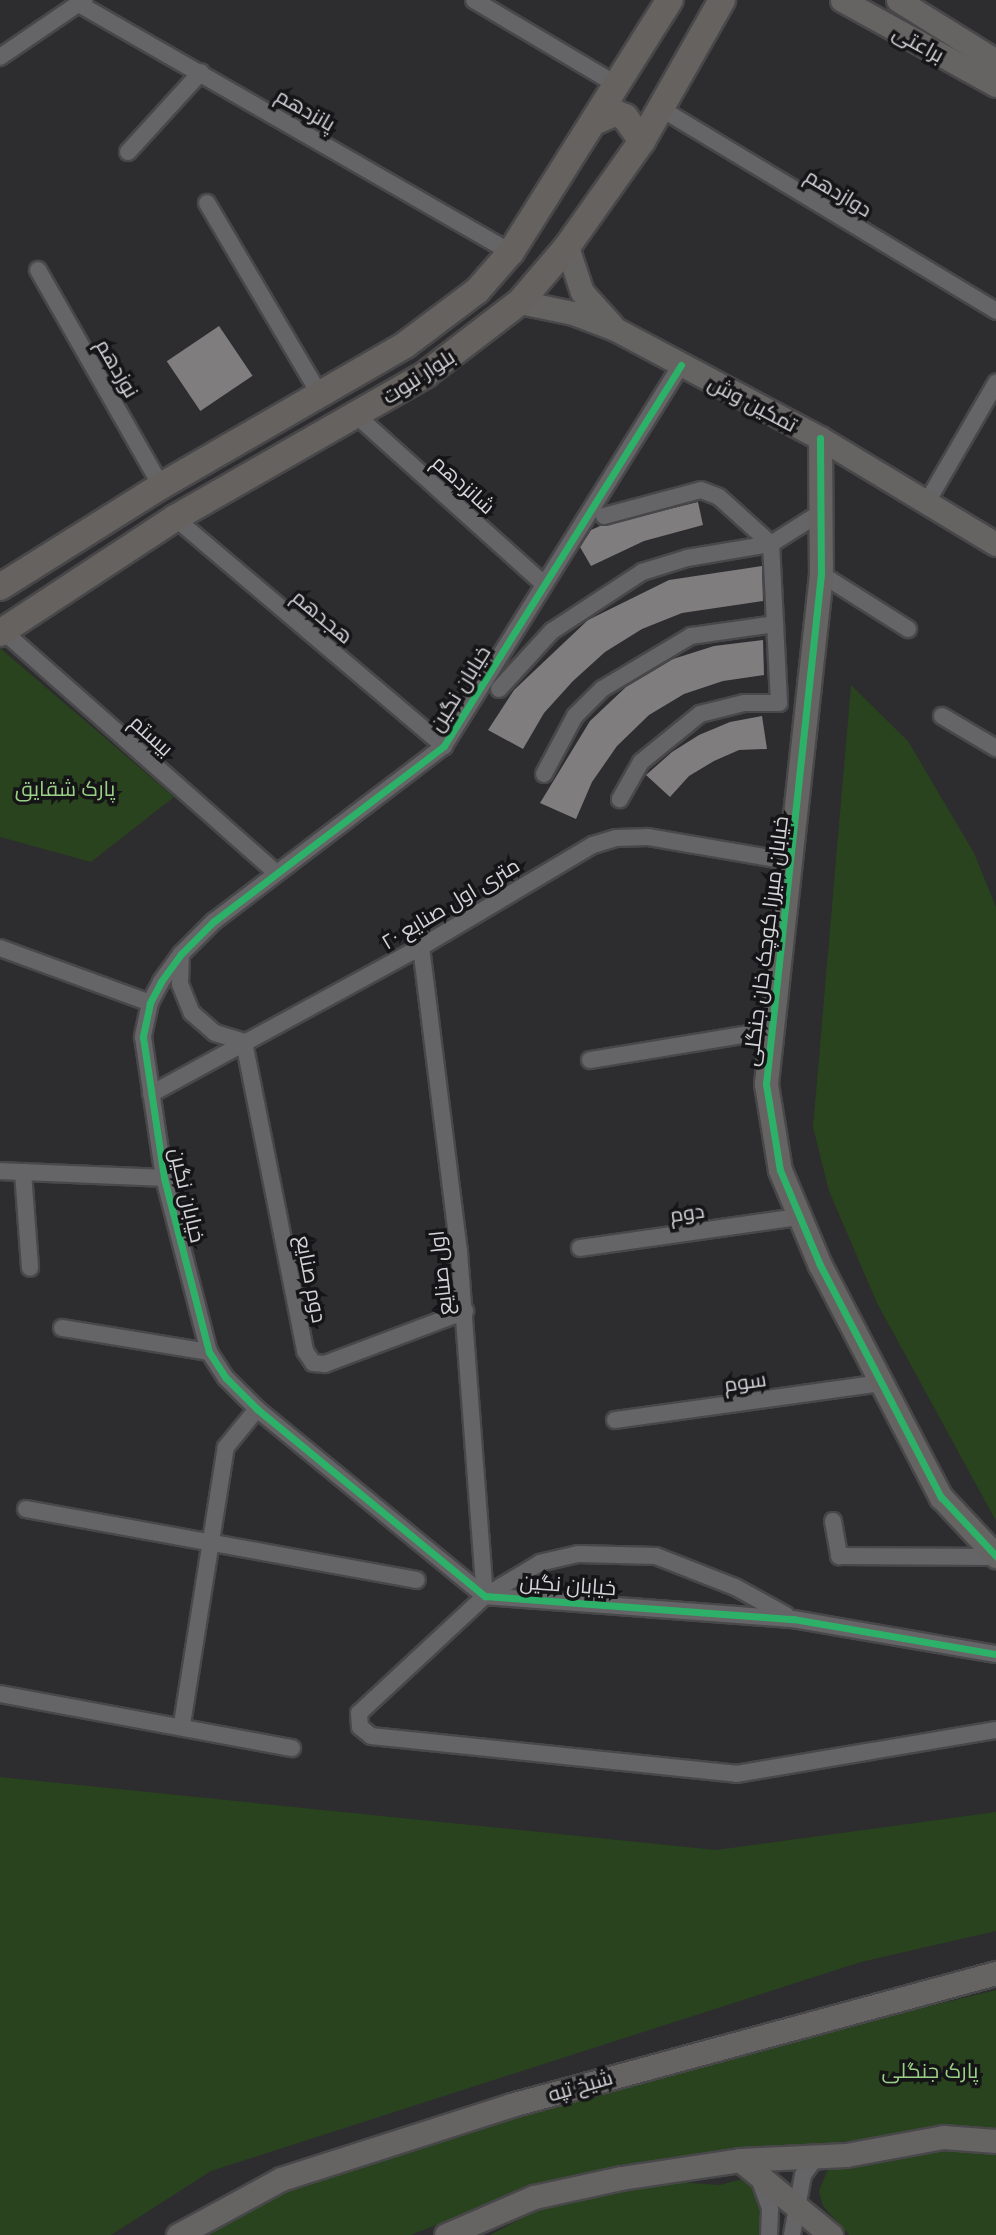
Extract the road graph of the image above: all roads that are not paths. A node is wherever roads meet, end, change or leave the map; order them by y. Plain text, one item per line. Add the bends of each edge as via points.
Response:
1 (474, 0) edge
2 (670, 0) edge
3 (722, 0) edge
4 (842, 0) edge
5 (898, 0) edge
6 (82, 2) edge
7 (648, 36) junction
8 (0, 57) edge
9 (685, 60) junction
10 (996, 61) edge
11 (201, 72) junction
12 (617, 85) junction
13 (996, 85) edge
14 (660, 108) junction
15 (596, 121) junction
16 (642, 141) junction
17 (128, 152) dead end
18 (207, 203) dead end
19 (567, 247) junction
20 (511, 252) junction
21 (38, 270) dead end
22 (520, 302) junction
23 (996, 312) edge
24 (615, 330) junction
25 (681, 365) junction
26 (996, 383) edge
27 (320, 393) junction
28 (356, 415) junction
29 (820, 438) junction
30 (161, 486) junction
31 (927, 502) junction
32 (820, 513) junction
33 (604, 516) dead end
34 (175, 518) junction
35 (771, 544) junction
36 (996, 544) edge
37 (821, 574) junction
38 (544, 584) junction
39 (0, 587) edge
40 (775, 624) junction
41 (908, 629) dead end
42 (1, 632) edge
43 (499, 689) dead end
44 (942, 716) dead end
45 (444, 746) junction
46 (996, 748) edge
47 (544, 774) dead end
48 (620, 799) dead end
49 (792, 862) junction
50 (274, 871) junction
51 (421, 947) junction
52 (0, 948) edge
53 (181, 954) junction
54 (150, 1003) junction
55 (774, 1030) junction
56 (244, 1042) junction
57 (590, 1060) dead end
58 (151, 1094) junction
59 (0, 1171) edge
60 (23, 1172) junction
61 (163, 1178) junction
62 (799, 1217) junction
63 (580, 1248) dead end
64 (30, 1268) dead end
65 (465, 1311) junction
66 (62, 1328) dead end
67 (209, 1352) junction
68 (882, 1383) junction
69 (257, 1409) junction
70 (615, 1420) dead end
71 (26, 1509) dead end
72 (833, 1521) dead end
73 (211, 1542) junction
74 (995, 1556) edge
75 (417, 1580) dead end
76 (485, 1596) junction
77 (793, 1619) junction
78 (996, 1654) edge
79 (0, 1694) edge
80 (182, 1724) junction
81 (996, 1730) edge
82 (292, 1748) dead end
83 (996, 1973) edge
84 (996, 2141) edge
85 (817, 2156) junction
86 (740, 2160) junction
87 (760, 2178) junction
88 (797, 2206) junction
89 (178, 2235) edge
90 (446, 2235) edge
91 (769, 2235) edge
92 (792, 2235) edge
93 (831, 2235) edge

1 - 12 street
2 - 7 main road, بلوار نبوت
3 - 9 main road, بلوار نبوت
4 - 13 street, براعتی
5 - 10 street, براعتی
6 - 8 street
6 - 11 street, پانزدهم
7 - 9 main road via 648,58 669,67
7 - 12 main road, بلوار نبوت
9 - 14 main road, بلوار نبوت
11 - 17 street
11 - 20 street, پانزدهم
12 - 15 main road, بلوار نبوت
14 - 16 main road, بلوار نبوت
14 - 23 street, دوازدهم
15 - 16 main road via 614,113 625,117
15 - 20 main road, بلوار نبوت
16 - 19 main road, بلوار نبوت
18 - 27 street
19 - 22 main road, بلوار نبوت
19 - 24 street via 582,292
20 - 27 main road, بلوار نبوت via 477,291 442,320
21 - 30 street, نوزدهم
22 - 24 street, تمکین وش via 573,313
22 - 28 main road, بلوار نبوت via 426,374
24 - 25 street, تمکین وش
25 - 29 street, تمکین وش
25 - 38 street, خیابان نگین
26 - 31 street
27 - 30 main road, بلوار نبوت
28 - 34 main road, بلوار نبوت
28 - 38 street, شانزدهم
29 - 31 street, تمکین وش
29 - 32 street, خیابان میرزا کوچک خان جنگلی
30 - 39 main road, بلوار نبوت
31 - 36 street, تمکین وش
32 - 35 street
32 - 37 street, خیابان میرزا کوچک خان جنگلی
33 - 35 street via 701,490 719,497
34 - 42 main road, بلوار نبوت
34 - 45 street, هجدهم
35 - 40 street
35 - 43 street via 687,558 642,572 552,631
37 - 41 street
37 - 49 street, خیابان میرزا کوچک خان جنگلی
38 - 45 street, خیابان نگین
40 - 47 street via 691,636 602,689 575,716
40 - 48 street via 779,703 744,704 700,714 641,762
42 - 50 street, بیستم
44 - 46 street
45 - 50 street, خیابان نگین
49 - 51 street, ۲۰ متری اول صنایع via 648,837 616,838 569,856
49 - 55 street, خیابان میرزا کوچک خان جنگلی
50 - 53 street, خیابان نگین
51 - 56 street, ۲۰ متری اول صنایع
51 - 65 street, اول صنایع
52 - 54 street
53 - 54 street, خیابان نگین
53 - 56 street via 180,984 192,1013 215,1033
54 - 58 street, خیابان نگین via 143,1037
55 - 57 street
55 - 62 street, خیابان میرزا کوچک خان جنگلی via 766,1084 780,1170
56 - 58 street, ۲۰ متری اول صنایع
56 - 65 street, دوم صنایع via 305,1351 313,1363 325,1364
58 - 61 street, خیابان نگین
59 - 60 street
60 - 61 street
60 - 64 street
61 - 67 street, خیابان نگین
62 - 63 street, دوم
62 - 68 street, خیابان میرزا کوچک خان جنگلی
65 - 76 street, اول صنایع
66 - 67 street
67 - 69 street, خیابان نگین via 226,1378
68 - 70 street, سوم
68 - 74 street, خیابان میرزا کوچک خان جنگلی via 942,1497
69 - 73 street via 226,1447
69 - 76 street, خیابان نگین
71 - 73 street
72 - 74 street via 839,1556
73 - 75 street
73 - 80 street
76 - 77 street, خیابان نگین
76 - 77 street via 540,1563 622,1552 656,1556 695,1570
76 - 81 street via 359,1713 360,1727 371,1736 736,1774
77 - 78 street, خیابان نگین
79 - 80 street
80 - 82 street
83 - 89 street, شیخ تپه via 511,2105 281,2179
84 - 85 street via 943,2137
85 - 86 street
85 - 88 street via 803,2175
86 - 87 street
86 - 90 street via 534,2197
87 - 88 street
87 - 91 street via 770,2209
88 - 92 street
88 - 93 street

